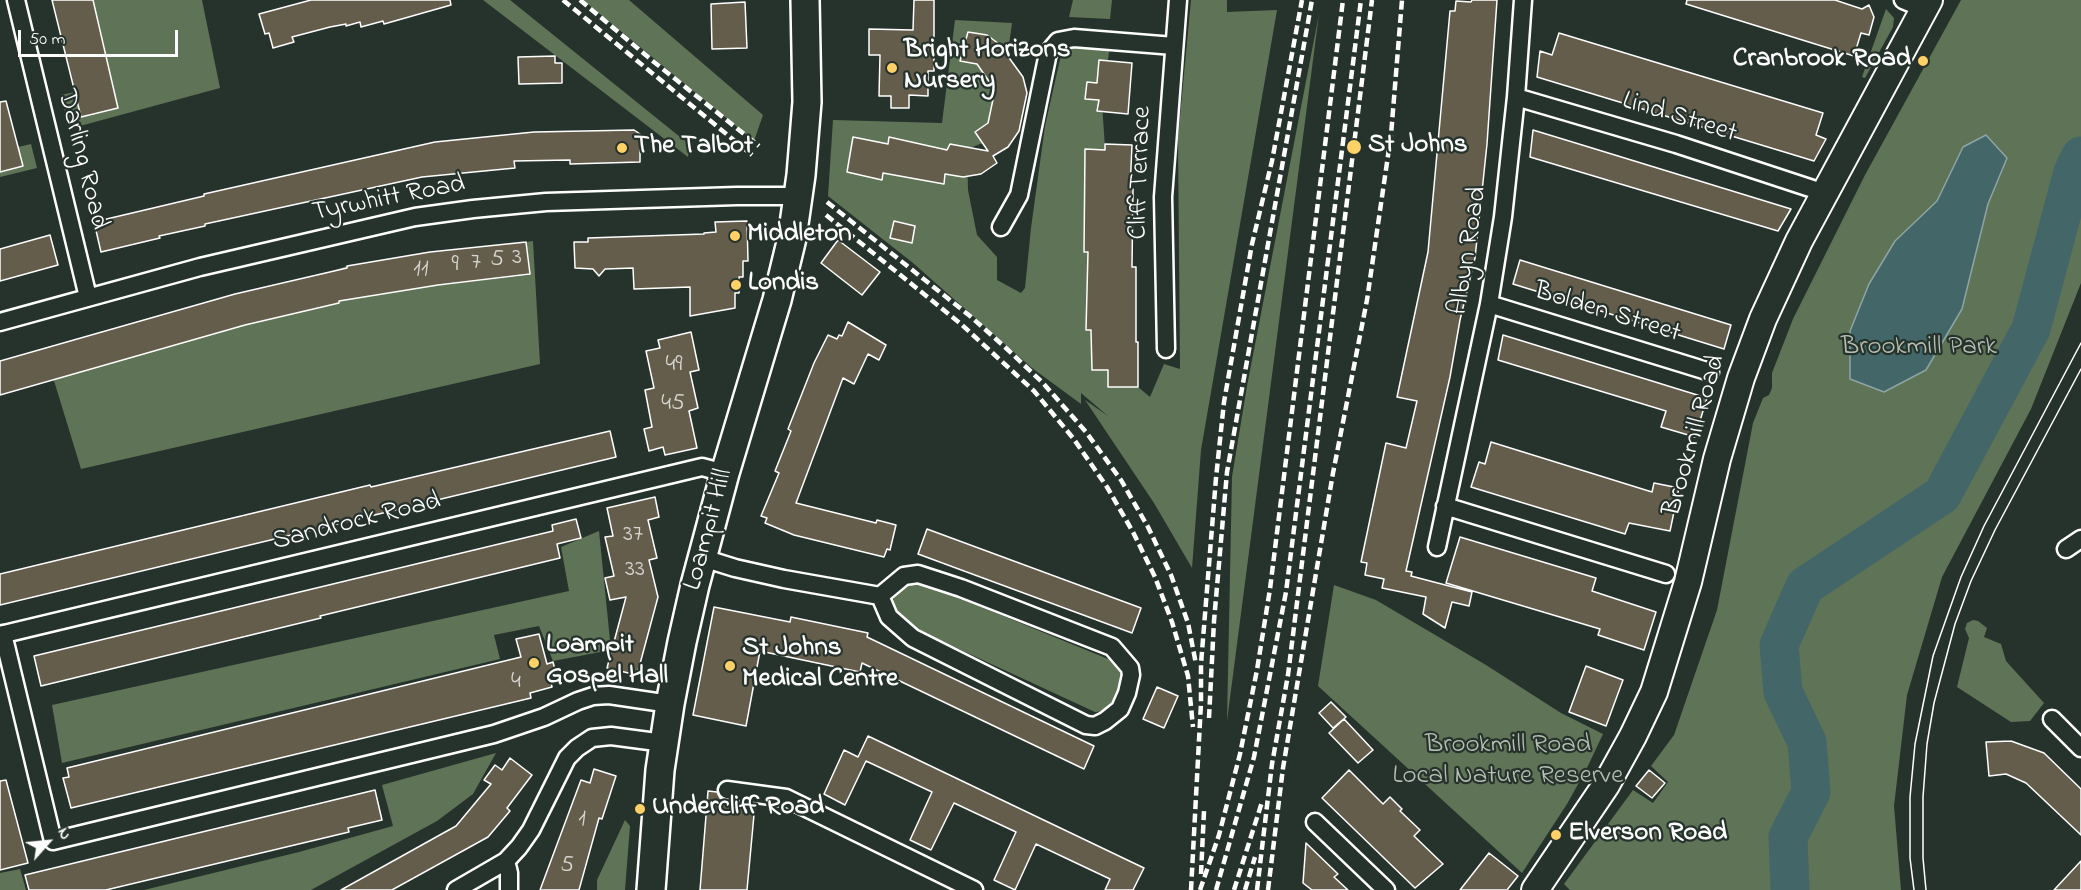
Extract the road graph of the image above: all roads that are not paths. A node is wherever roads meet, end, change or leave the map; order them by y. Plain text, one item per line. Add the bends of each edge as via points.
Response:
1 (16, 0) edge
2 (805, 0) edge
3 (1178, 0) edge
4 (1523, 0) edge
5 (1919, 3) edge
6 (1174, 46) junction
7 (1516, 97) junction
8 (800, 185) junction
9 (1825, 193) junction
10 (1001, 227) dead end
11 (88, 297) junction
12 (1489, 304) junction
13 (0, 322) edge
14 (1166, 349) dead end
15 (1710, 372) dead end
16 (725, 473) junction
17 (1445, 506) junction
18 (2081, 539) edge
19 (1437, 547) dead end
20 (2066, 549) dead end
21 (703, 558) junction
22 (1666, 574) dead end
23 (880, 596) junction
24 (2, 634) edge
25 (670, 704) junction
26 (2052, 719) dead end
27 (664, 743) junction
28 (2081, 748) edge
29 (727, 790) dead end
30 (1315, 822) dead end
31 (506, 861) junction
32 (456, 890) edge
33 (509, 890) edge
34 (651, 890) edge
35 (974, 890) edge
36 (1386, 890) edge
37 (1535, 890) edge

1 - 11 street, Darling Road
2 - 8 highway, Loampit Hill via 808,82
3 - 6 street, Cliff Terrace
4 - 7 street, Albyn Road
5 - 9 main road, Brookmill Road
6 - 10 street via 1074,38 1058,41 1048,52 1019,195
6 - 14 street, Cliff Terrace via 1163,197
7 - 9 street, Lind Street
7 - 12 street, Albyn Road
8 - 11 street, Tyrwhitt Road via 737,196 546,202 461,210 200,267
8 - 16 highway, Loampit Hill via 784,274
9 - 37 main road, Brookmill Road via 1763,319 1741,378 1717,459 1689,582 1654,693 1606,785
11 - 13 street, Tyrwhitt Road
12 - 15 street, Bolden Street
12 - 17 street, Albyn Road
16 - 21 highway, Loampit Hill
16 - 24 street, Sandrock Road via 702,467
17 - 19 street, Albyn Road
17 - 22 street
18 - 20 street
21 - 23 street via 784,579
21 - 25 highway, Loampit Hill
23 - 23 street via 904,576 918,574 1112,647 1130,668 1127,693 1120,709 1105,721 1095,726 1086,724 913,638 889,617
24 - 25 street via 53,842 494,734 593,696
25 - 27 highway, Loampit Hill
26 - 28 street
27 - 31 street via 610,736 592,738 577,748 567,758 531,830
27 - 34 highway, Loampit Hill
29 - 35 street via 786,798
30 - 36 street
31 - 32 street
31 - 33 street

